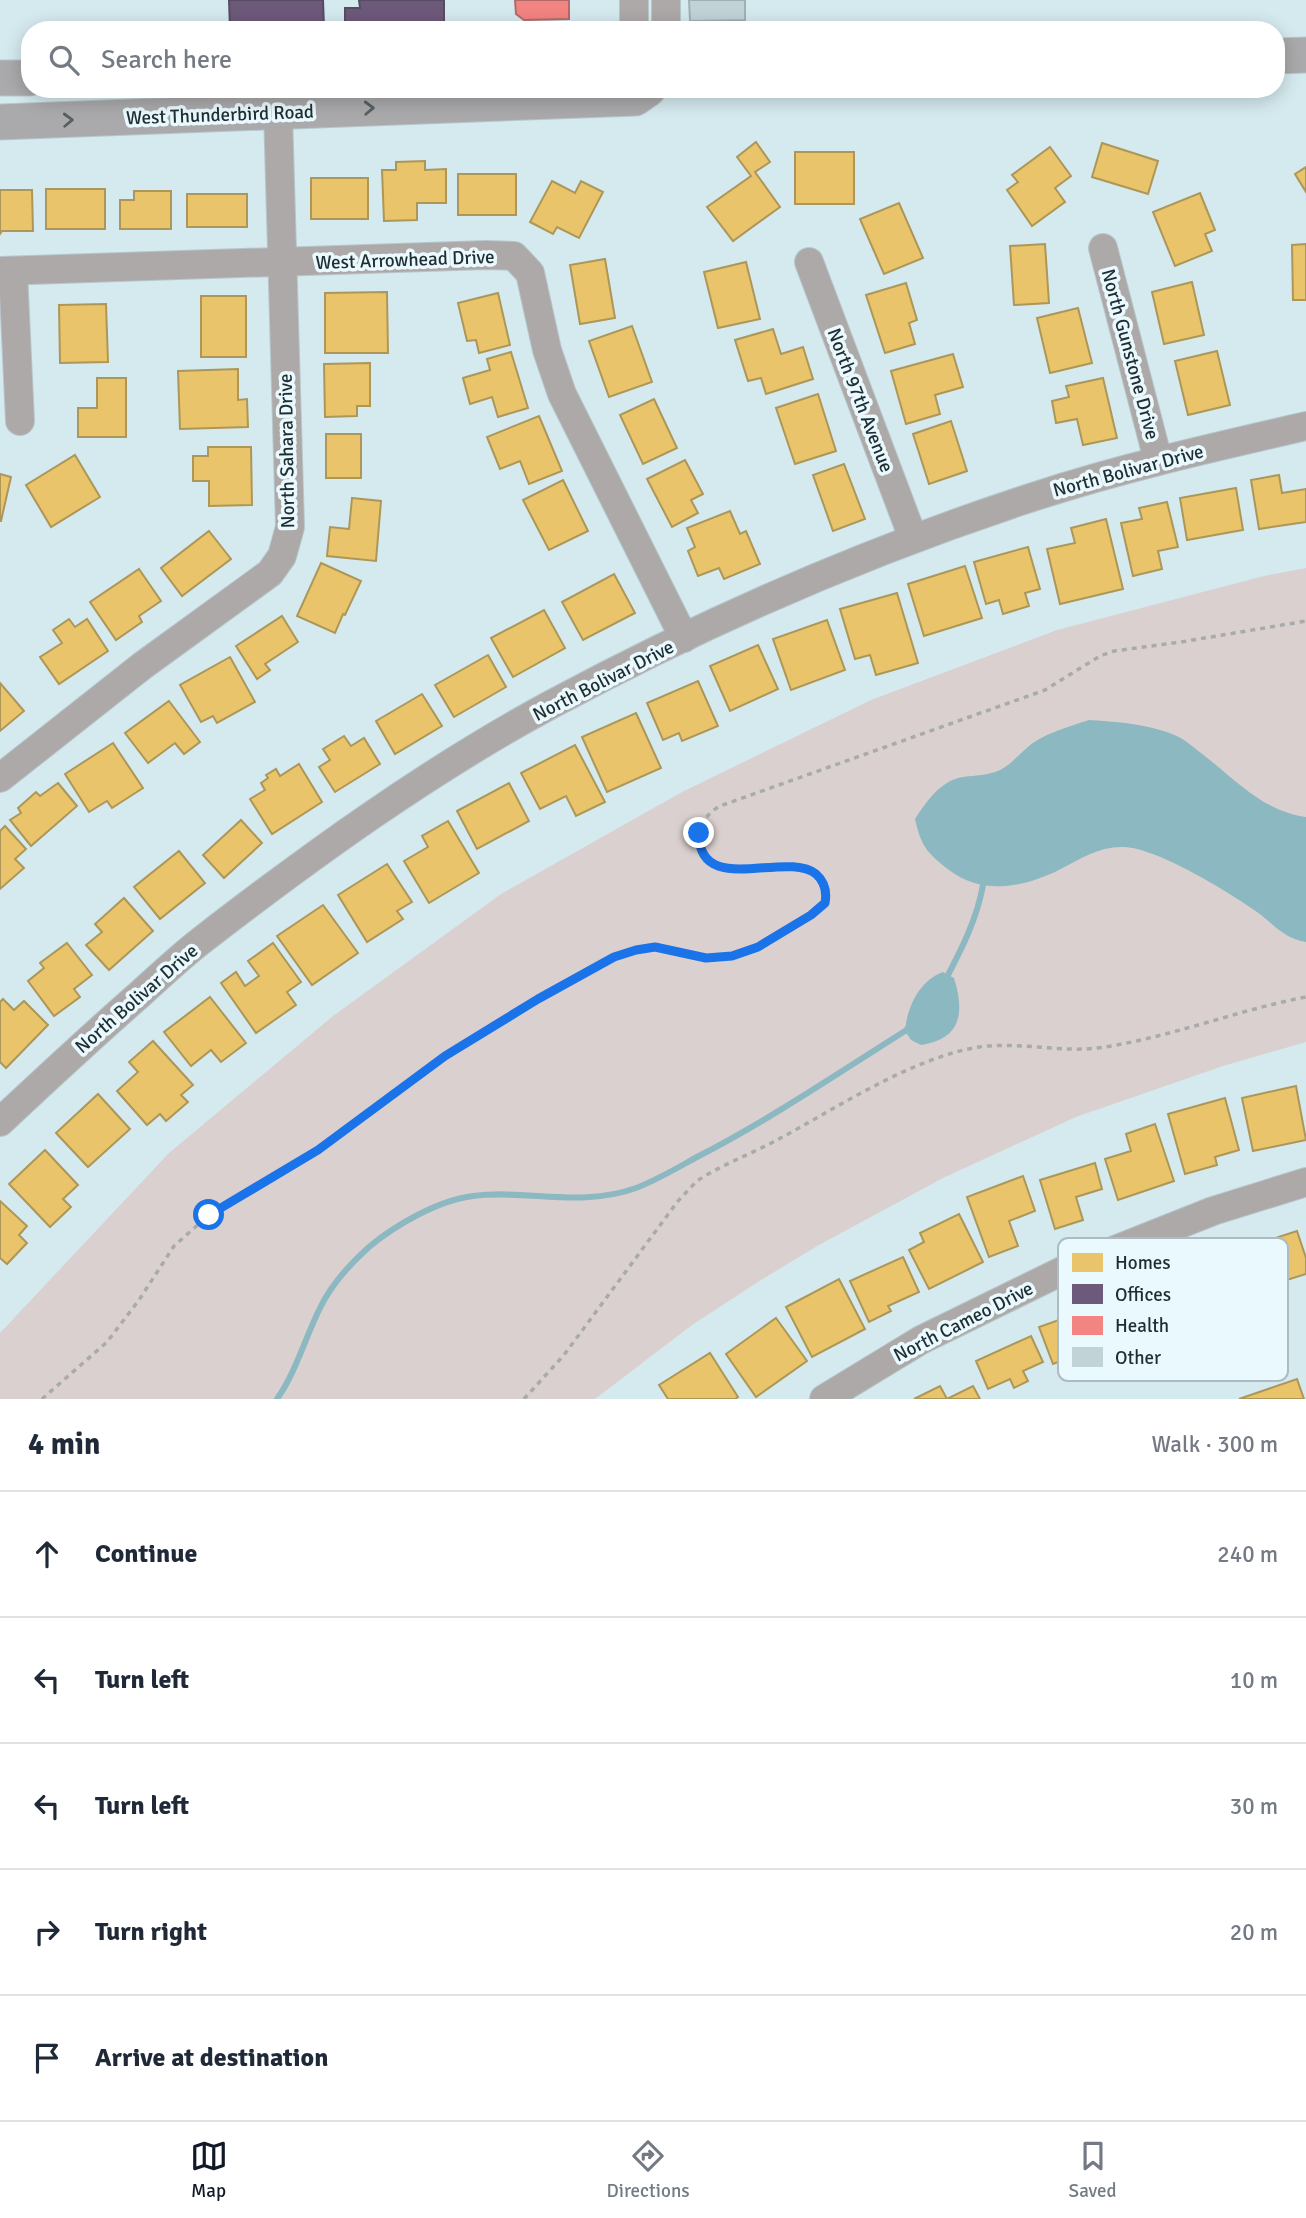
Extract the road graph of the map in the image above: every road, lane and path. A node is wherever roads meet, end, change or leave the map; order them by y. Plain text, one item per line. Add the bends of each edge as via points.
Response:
1 (634, 0) edge
2 (666, 0) edge
3 (634, 21) edge
4 (666, 21) edge
5 (1306, 54) edge
6 (1285, 55) edge
7 (0, 78) edge
8 (21, 78) edge
9 (284, 98) edge
10 (531, 98) edge
11 (278, 112) junction
12 (0, 122) edge
13 (1103, 248) dead end
14 (809, 262) dead end
15 (282, 263) junction
16 (7, 271) edge
17 (20, 422) dead end
18 (1306, 426) edge
19 (1158, 460) junction
20 (913, 538) junction
21 (1306, 621) edge
22 (684, 638) junction
23 (0, 778) edge
24 (1306, 997) edge
25 (0, 1122) edge
26 (1306, 1182) edge
27 (1144, 1238) edge
28 (1058, 1272) edge
29 (41, 1399) edge
30 (524, 1399) edge
31 (824, 1399) edge

1 - 3 street
2 - 4 street
5 - 6 main road
7 - 8 main road
9 - 11 main road
11 -> 10 main road, West Thunderbird Road
12 -> 11 main road, West Thunderbird Road
11 - 15 street, North Sahara Drive
13 - 19 street, North Gunstone Drive
14 - 20 street, North 97th Avenue
15 - 16 street, West Arrowhead Drive
15 - 22 street, West Arrowhead Drive via 514,256 530,274 562,394
15 - 23 street, North Sahara Drive via 290,527 282,556 270,573
16 - 17 street
18 - 19 street, North Bolivar Drive
19 - 20 street, North Bolivar Drive
20 - 22 street, North Bolivar Drive
21 - 29 path via 1114,651 1045,690 710,812 699,833 708,860 729,869 791,865 811,870 825,886 820,909 758,947 732,956 706,958 655,947 625,952 445,1056 318,1150 197,1225 174,1247 107,1342
22 - 25 street, North Bolivar Drive via 550,705 331,844 198,943
24 - 30 path via 1106,1047 1065,1050 1021,1044 959,1051 898,1075 696,1181 564,1355
26 - 27 street, North Cameo Drive
28 - 31 street, North Cameo Drive via 921,1340

